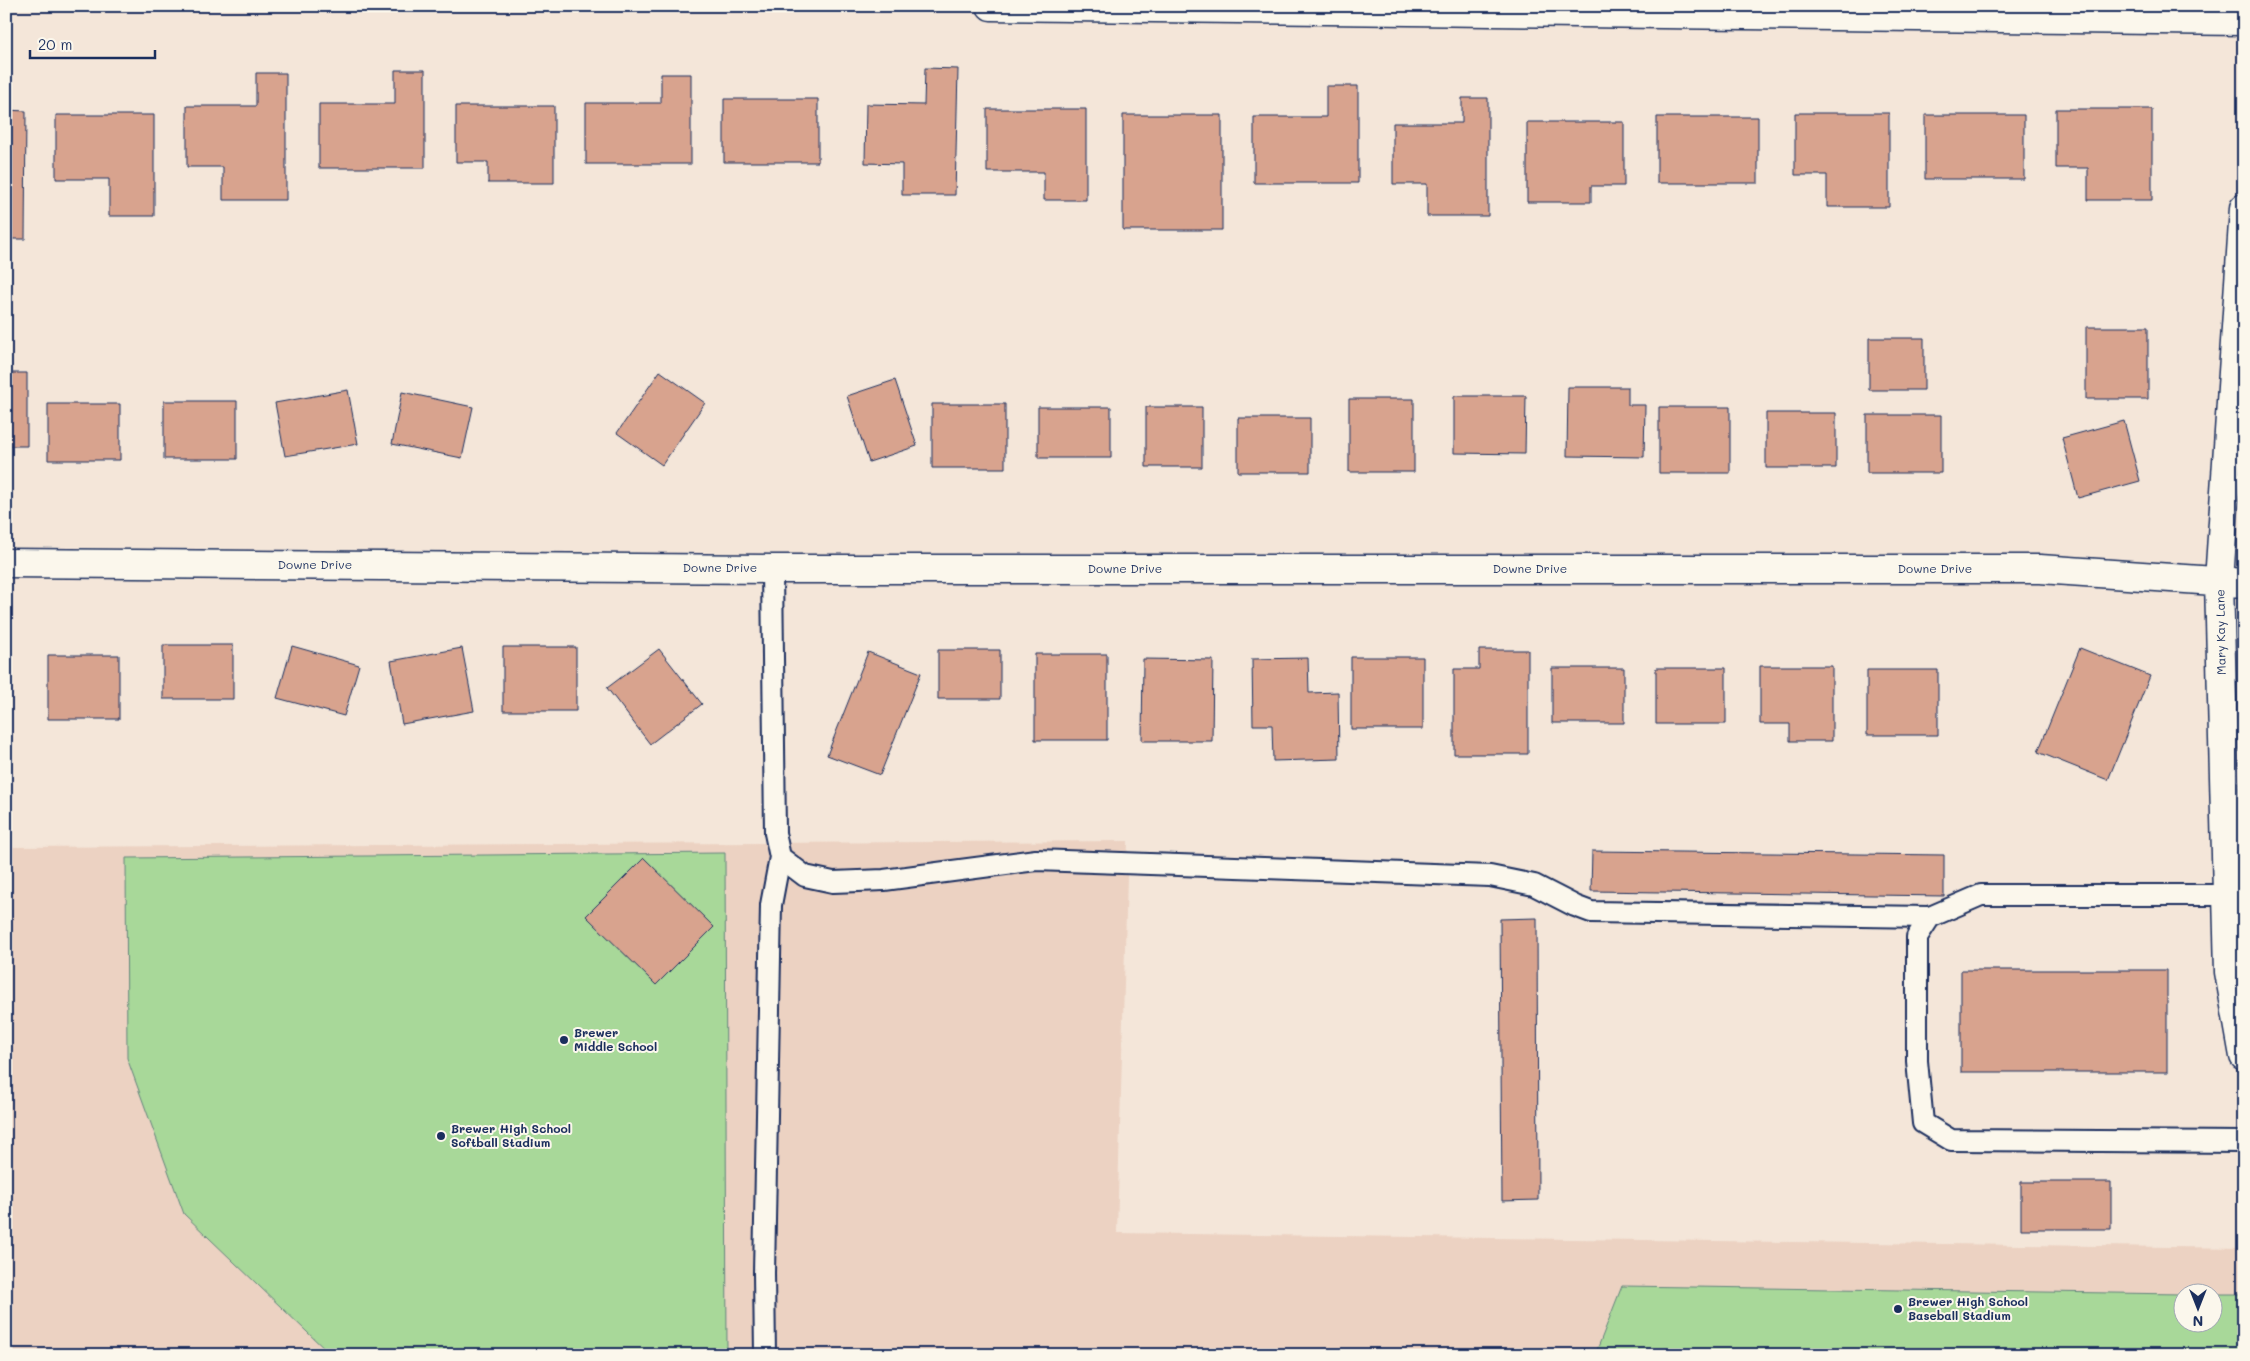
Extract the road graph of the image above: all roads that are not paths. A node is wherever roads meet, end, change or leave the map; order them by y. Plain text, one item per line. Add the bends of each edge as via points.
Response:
1 (991, 6) edge
2 (2244, 22) edge
3 (2244, 208) edge
4 (6, 563) edge
5 (772, 569) junction
6 (2232, 582) edge
7 (780, 858) junction
8 (2235, 894) edge
9 (1930, 917) junction
10 (2244, 1056) edge
11 (2244, 1142) edge
12 (765, 1355) edge

1 - 2 street
3 - 6 street, Mary Kay Lane
4 - 5 street, Downe Drive
5 - 6 street, Downe Drive via 2040,569
5 - 7 lane via 775,833
6 - 8 street, Mary Kay Lane
7 - 9 lane via 805,876 832,882 884,880 1036,860 1490,876 1534,885 1591,912
7 - 12 lane via 771,905
8 - 9 lane via 1982,895
8 - 10 street, Mary Kay Lane via 2229,972
9 - 11 lane via 1917,938 1917,1061 1923,1123 1951,1140

